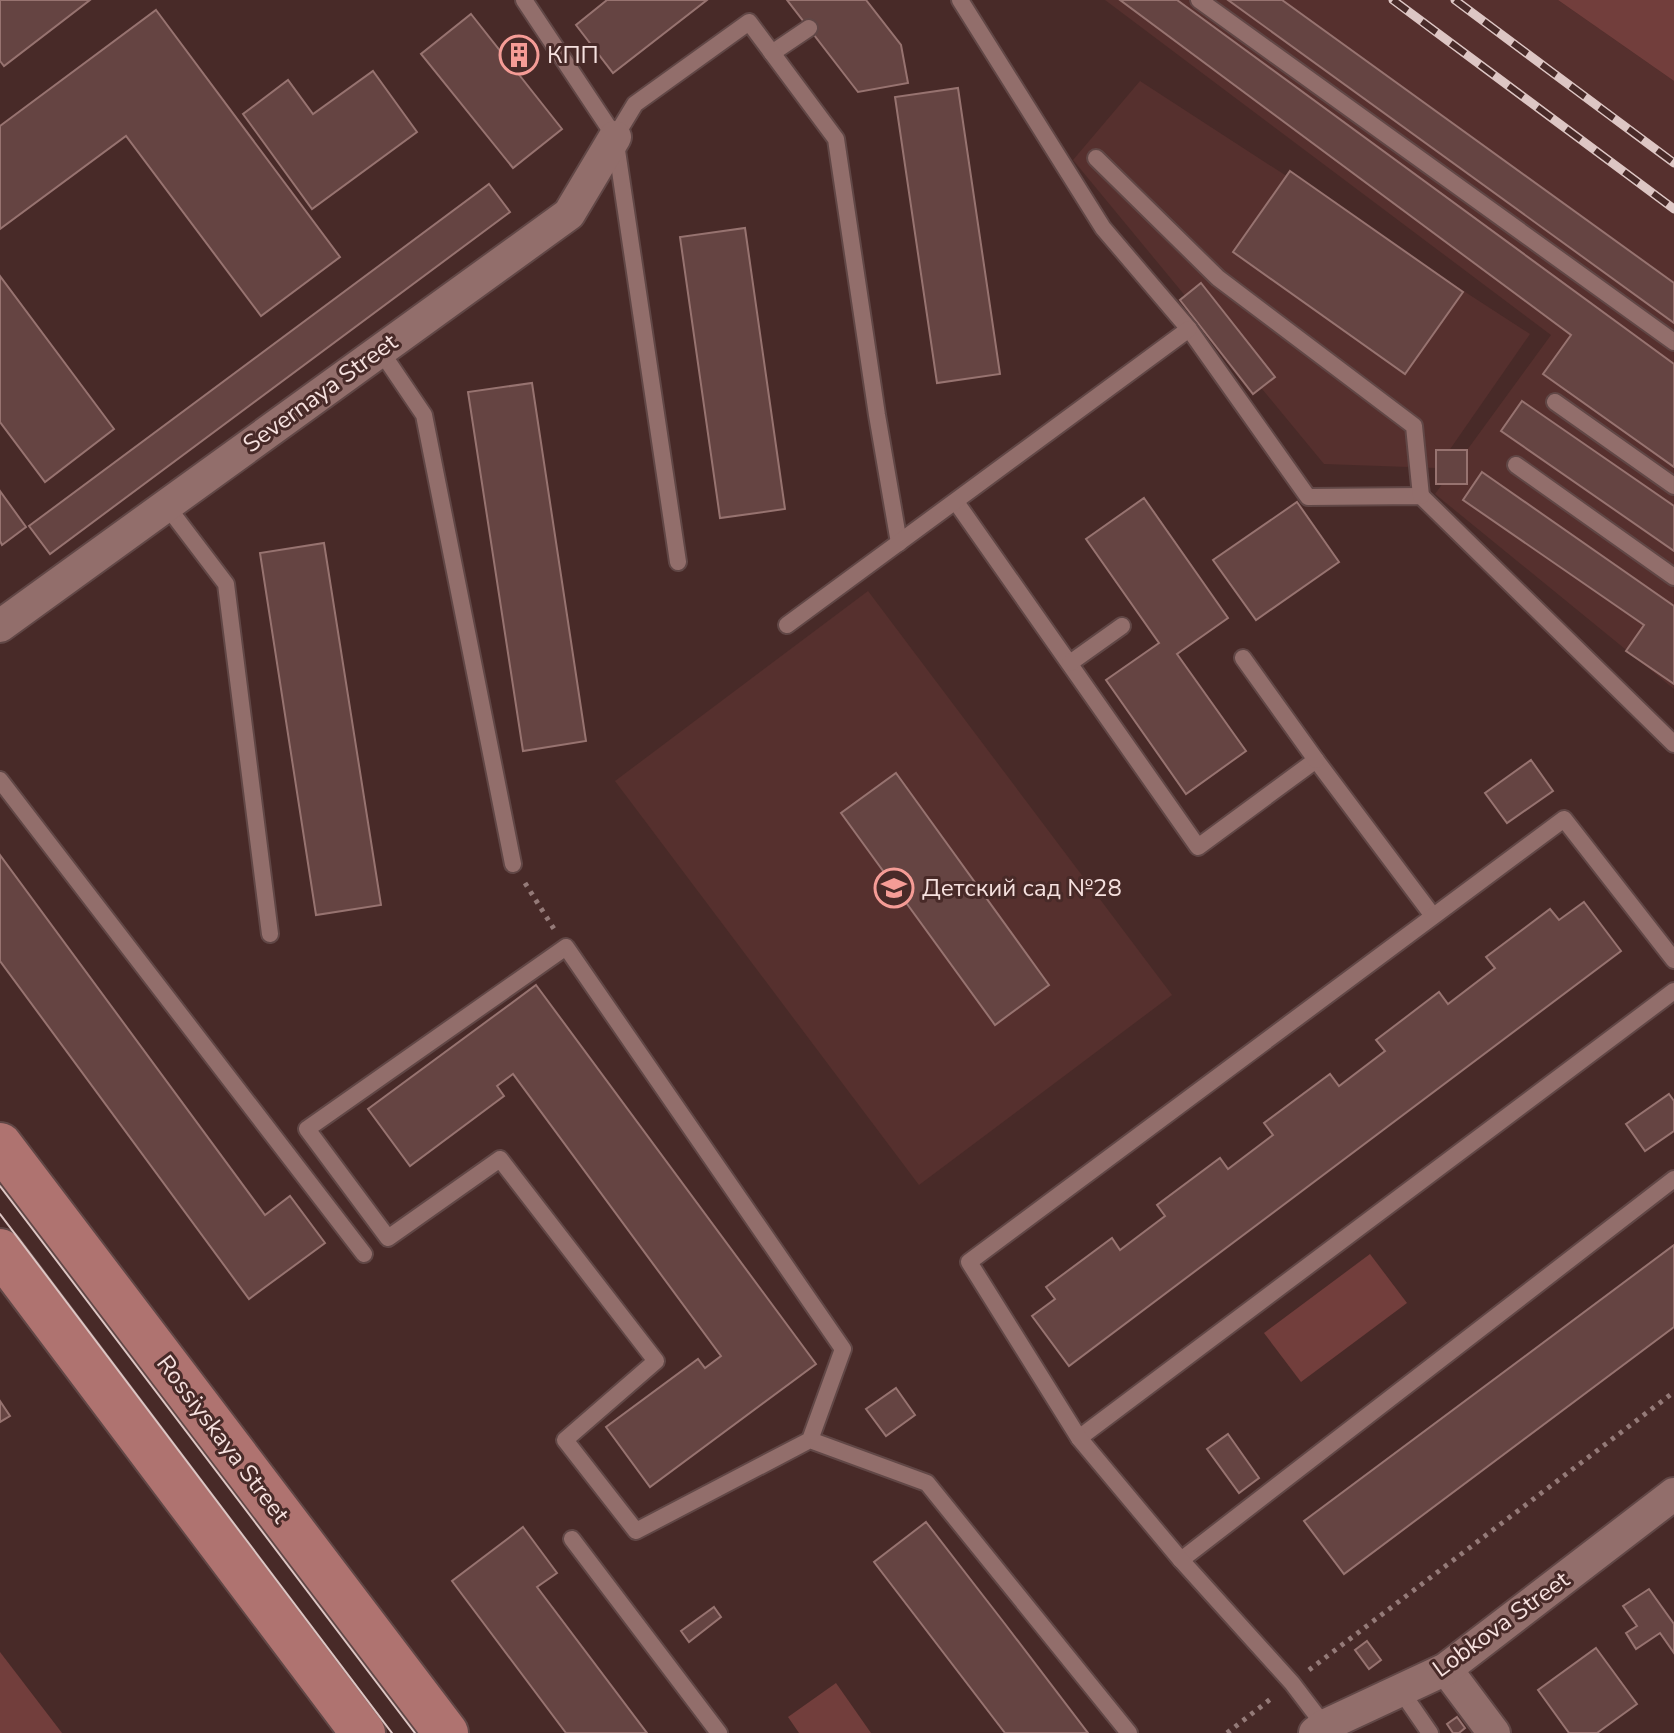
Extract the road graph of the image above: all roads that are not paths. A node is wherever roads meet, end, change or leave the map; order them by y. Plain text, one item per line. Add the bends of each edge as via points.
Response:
1 (524, 0) edge
2 (960, 0) edge
3 (1199, 0) edge
4 (809, 28) dead end
5 (772, 53) junction
6 (615, 137) junction
7 (1096, 158) dead end
8 (1189, 329) junction
9 (1674, 342) edge
10 (380, 350) junction
11 (1555, 402) dead end
12 (1516, 465) dead end
13 (1674, 486) edge
14 (1421, 496) junction
15 (956, 502) junction
16 (166, 505) junction
17 (899, 543) junction
18 (678, 562) dead end
19 (1674, 577) edge
20 (787, 625) dead end
21 (0, 626) edge
22 (1122, 626) dead end
23 (1243, 658) dead end
24 (1070, 663) junction
25 (1674, 744) edge
26 (1316, 760) junction
27 (0, 780) edge
28 (513, 864) road end
29 (1433, 916) junction
30 (270, 934) dead end
31 (1674, 960) edge
32 (1674, 991) edge
33 (0, 1145) edge
34 (1674, 1179) edge
35 (0, 1251) edge
36 (364, 1254) dead end
37 (1079, 1438) junction
38 (810, 1440) junction
39 (1674, 1494) edge
40 (572, 1539) dead end
41 (1181, 1560) junction
42 (1446, 1669) junction
43 (1401, 1691) junction
44 (1323, 1731) edge
45 (363, 1733) edge
46 (446, 1733) edge
47 (719, 1733) edge
48 (1129, 1733) edge
49 (1430, 1733) edge
50 (1494, 1733) edge

1 - 6 lane
2 - 8 lane via 1103,228
3 - 9 lane
4 - 5 lane
5 - 6 lane via 749,22 635,104
5 - 17 lane via 836,139
6 - 10 street, Severnaya Street via 569,214
6 - 18 lane
7 - 14 lane via 1218,278 1414,426
8 - 14 lane via 1308,497
8 - 15 lane
10 - 16 street, Severnaya Street
10 - 28 lane via 424,415
11 - 13 lane
12 - 19 lane
14 - 25 lane
15 - 17 lane
15 - 24 lane
16 - 21 street, Severnaya Street
16 - 30 lane via 226,584
17 - 20 lane
22 - 24 lane
23 - 26 lane
24 - 26 lane via 1198,847
26 - 29 lane
27 - 36 lane
29 - 31 lane via 1564,819
29 - 37 lane via 969,1262
32 - 37 lane
33 - 46 main road, Rossiyskaya Street
34 - 41 lane
35 - 45 main road
37 - 41 lane
38 - 38 lane via 636,1531 565,1440 656,1361 500,1159 388,1238 307,1129 566,947 843,1349
38 - 48 lane via 927,1483
39 - 42 street, Lobkova Street
40 - 47 lane
41 - 44 lane via 1292,1683
42 - 43 street, Lobkova Street
42 - 50 street
43 - 44 street, Lobkova Street
43 - 49 lane

